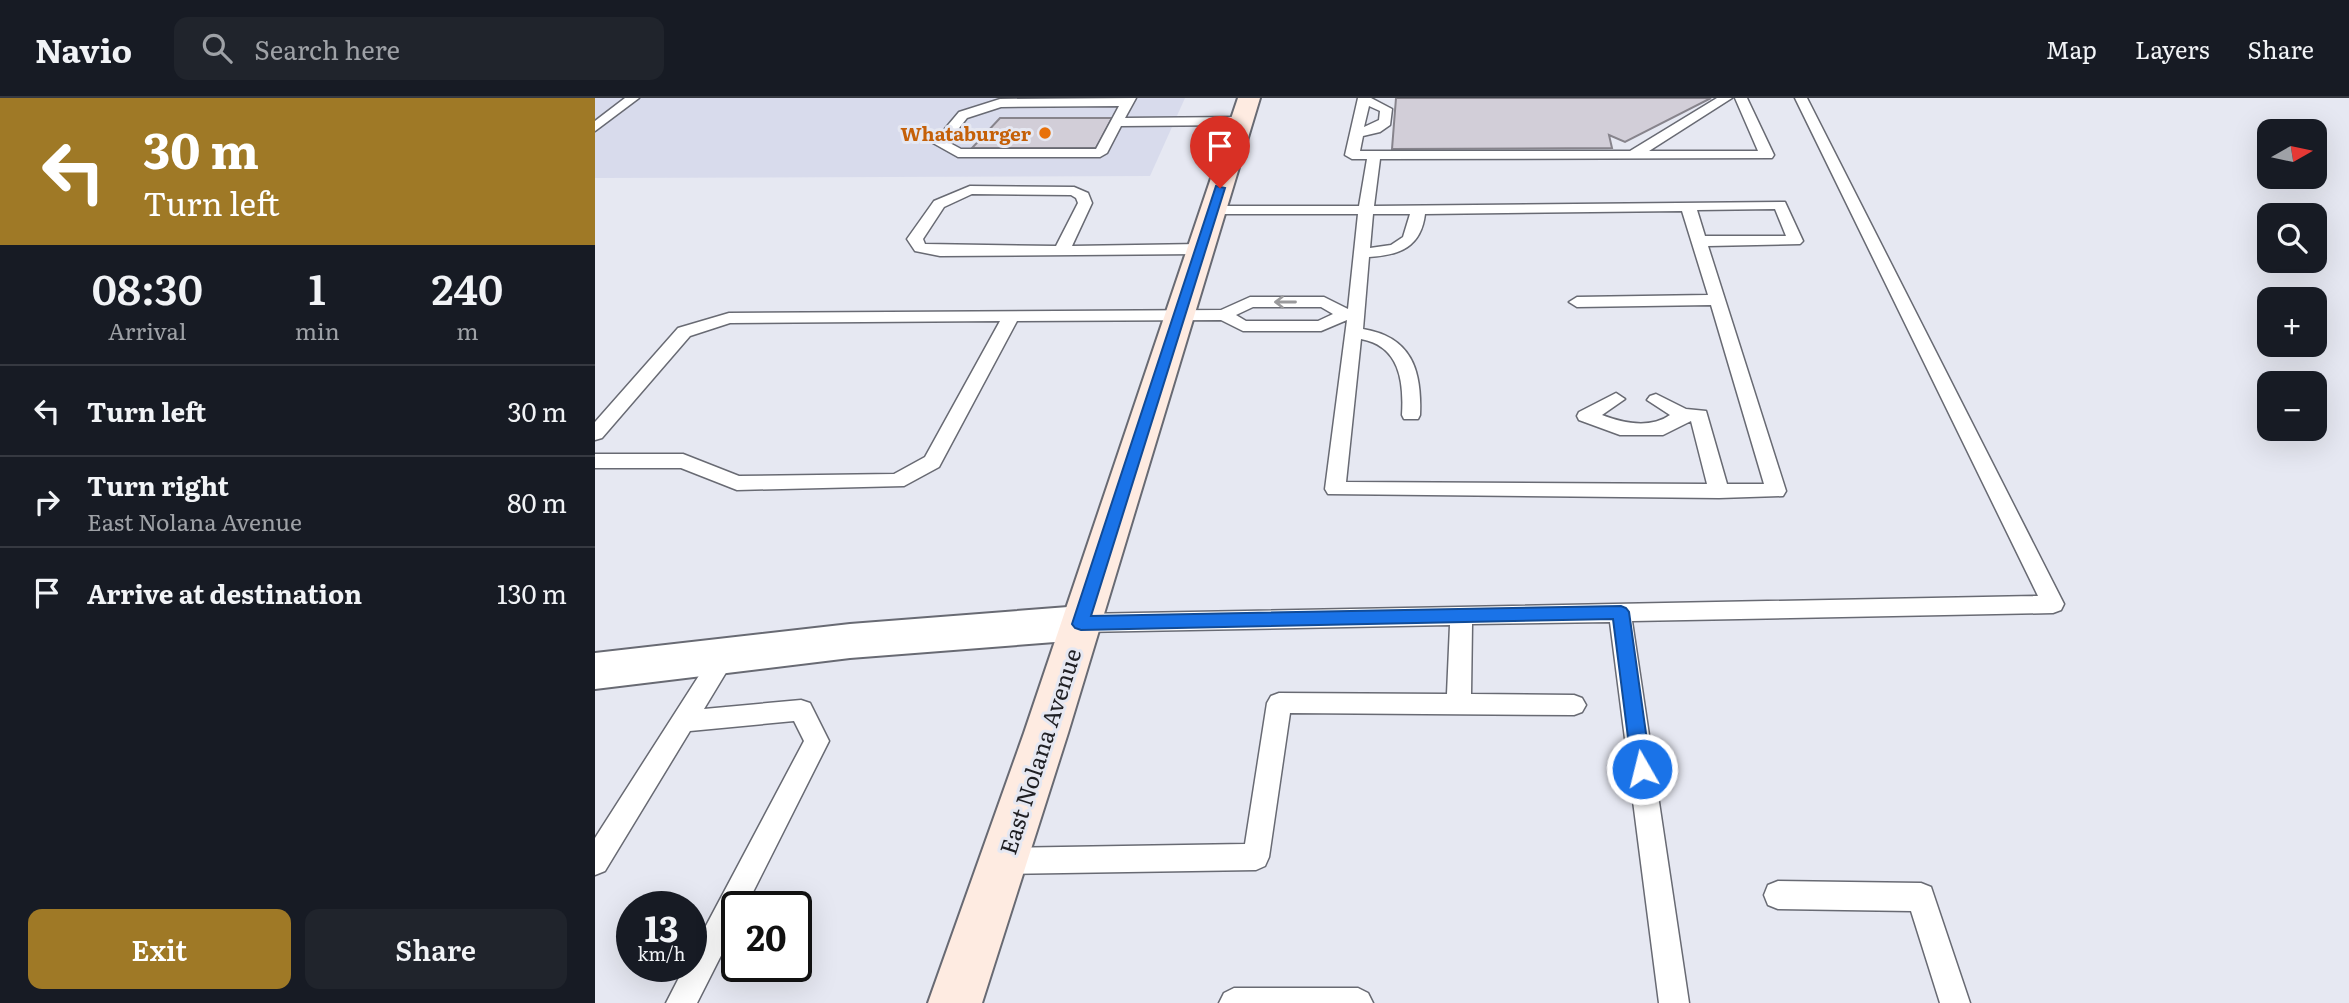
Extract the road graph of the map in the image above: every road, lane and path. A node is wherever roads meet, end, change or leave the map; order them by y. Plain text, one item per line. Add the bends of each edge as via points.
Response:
1 (633, 98) edge
2 (1364, 98) edge
3 (1726, 98) edge
4 (1741, 98) edge
5 (1801, 98) edge
6 (1129, 100) edge
7 (1245, 110) edge
8 (1115, 122) junction
9 (595, 127) edge
10 (1357, 132) junction
11 (1374, 155) junction
12 (1633, 155) junction
13 (1688, 206) junction
14 (1418, 209) junction
15 (1213, 210) junction
16 (1366, 210) junction
17 (1699, 241) junction
18 (1200, 249) junction
19 (1062, 250) junction
20 (1362, 253) junction
21 (1717, 300) junction
22 (1577, 302) dead end
23 (1224, 315) junction
24 (1179, 316) junction
25 (1011, 317) junction
26 (1352, 320) junction
27 (1616, 399) dead end
28 (1656, 400) dead end
29 (1411, 415) dead end
30 (1683, 415) junction
31 (595, 434) edge
32 (595, 461) edge
33 (1719, 491) junction
34 (1621, 612) junction
35 (1461, 616) junction
36 (1081, 624) junction
37 (724, 656) junction
38 (595, 671) edge
39 (1459, 704) junction
40 (1574, 705) dead end
41 (684, 722) junction
42 (1003, 861) junction
43 (595, 862) edge
44 (1778, 895) dead end
45 (681, 1003) edge
46 (954, 1003) edge
47 (1234, 1003) edge
48 (1358, 1003) edge
49 (1674, 1003) edge
50 (1955, 1003) edge

1 - 9 lane
2 - 10 lane
2 - 10 lane via 1386,109 1385,122
3 - 12 lane
4 - 12 lane via 1767,155
5 - 34 lane via 2053,604
6 - 8 lane
6 - 8 lane via 1000,103 963,115 940,143 957,153 1100,153
7 - 8 lane
7 - 15 main road, East Nolana Avenue
10 - 11 lane via 1352,155
11 - 12 lane
11 - 16 lane
13 - 14 lane
13 - 17 lane
13 - 17 lane via 1780,205 1795,241
14 - 16 lane
14 - 20 lane via 1411,240 1382,252
15 - 16 lane
15 - 18 main road, East Nolana Avenue
16 - 20 lane
17 - 21 lane
18 - 19 lane
18 - 24 main road, East Nolana Avenue
19 - 19 lane via 940,251 921,248 915,239 939,204 970,190 1075,191 1085,203
20 - 26 lane
21 - 22 lane
21 - 33 lane via 1776,491
23 - 24 lane
23 - 26 lane via 1244,326 1321,326
26 -> 23 lane via 1324,302 1250,302
24 - 25 lane
24 - 36 main road, East Nolana Avenue
25 - 31 lane via 729,318 684,332
25 - 32 lane via 932,462 897,481 737,483 683,461
26 - 29 lane via 1385,340 1410,373
26 - 33 lane via 1335,489
27 - 30 lane via 1586,416 1620,429 1663,429
28 - 30 lane
30 - 33 lane via 1699,415
34 - 35 lane
34 - 49 lane
35 - 36 lane
35 - 39 lane
36 - 37 street via 850,641
36 - 42 main road, East Nolana Avenue
37 - 38 street
37 - 41 lane
39 - 40 lane
39 - 42 lane via 1279,703 1256,857
41 - 43 lane
41 - 45 lane via 801,710 817,741
42 - 46 main road, East Nolana Avenue
44 - 50 lane via 1921,897
47 - 48 lane

